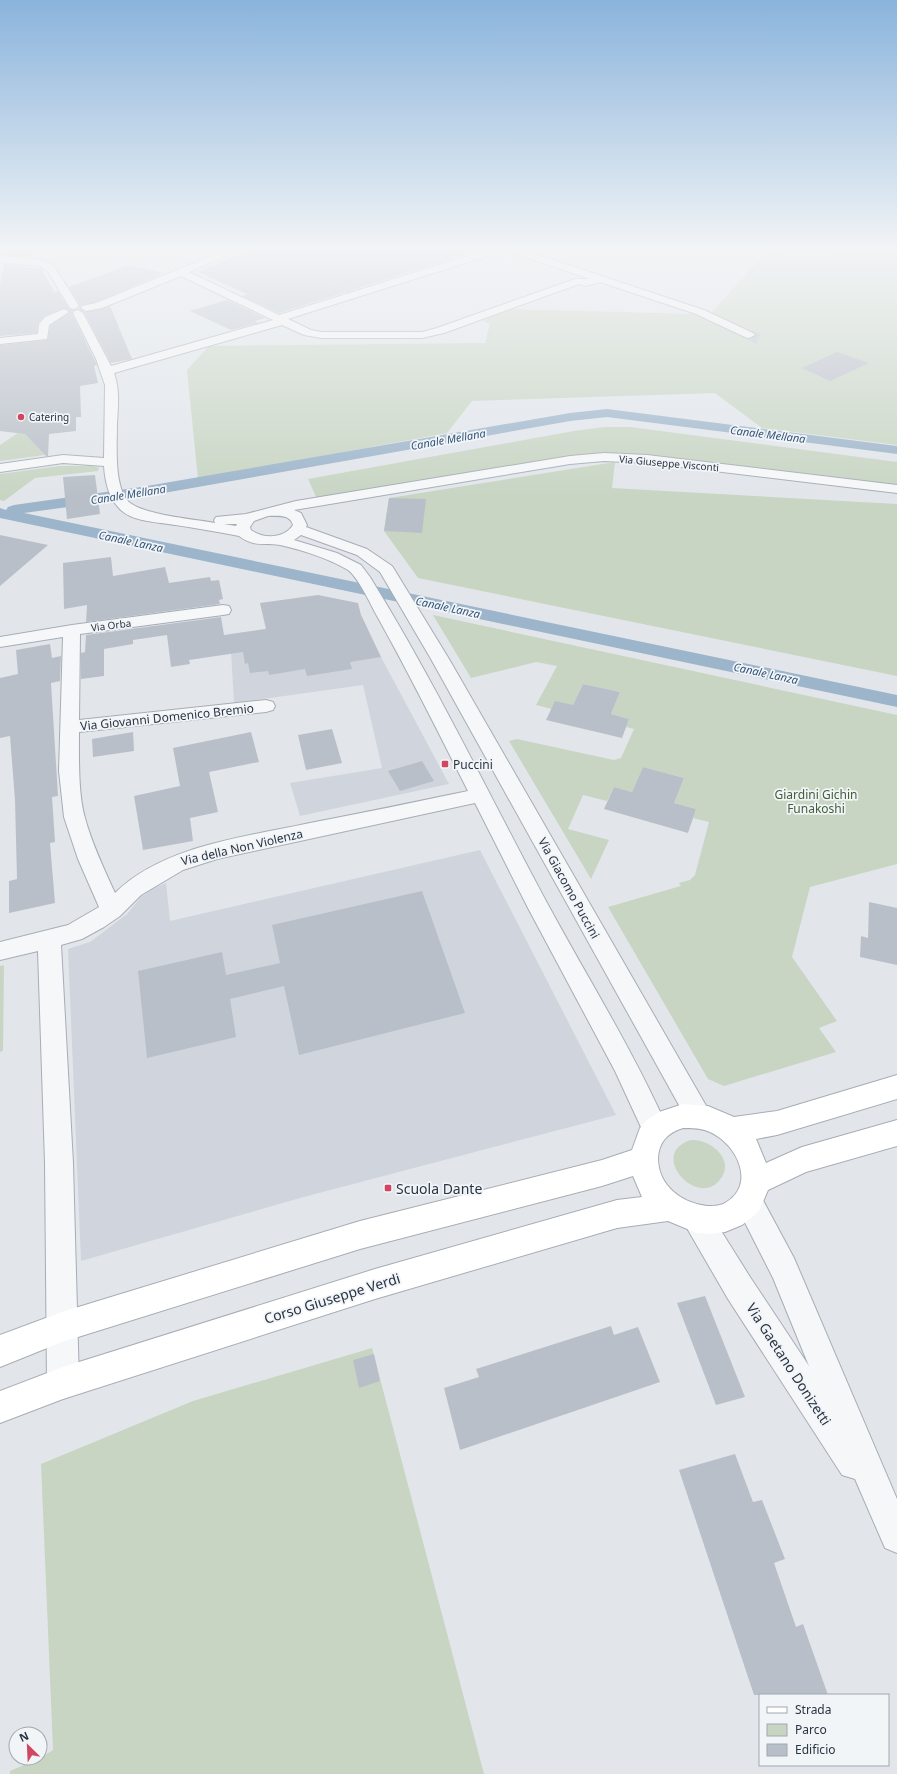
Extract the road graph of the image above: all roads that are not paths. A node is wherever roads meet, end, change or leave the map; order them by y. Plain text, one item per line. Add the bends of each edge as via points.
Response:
1 (43, 333) edge
2 (87, 333) edge
3 (237, 333) edge
4 (312, 333) edge
5 (429, 333) edge
6 (745, 333) tunnel mouth
7 (750, 335) tunnel mouth
8 (0, 341) edge
9 (107, 371) junction
10 (110, 441) junction
11 (63, 459) junction
12 (110, 462) junction
13 (0, 468) edge
14 (897, 489) edge
15 (322, 501) junction
16 (277, 511) junction
17 (298, 524) junction
18 (246, 525) junction
19 (278, 540) junction
20 (223, 610) dead end
21 (72, 630) junction
22 (0, 642) edge
23 (440, 659) junction
24 (413, 665) junction
25 (266, 706) dead end
26 (69, 727) junction
27 (481, 795) junction
28 (112, 910) junction
29 (49, 940) junction
30 (0, 951) edge
31 (897, 1086) edge
32 (699, 1116) junction
33 (655, 1129) junction
34 (731, 1130) junction
35 (897, 1133) edge
36 (643, 1159) junction
37 (752, 1192) junction
38 (669, 1207) junction
39 (698, 1220) junction
40 (62, 1327) junction
41 (0, 1351) edge
42 (63, 1383) junction
43 (0, 1407) edge
44 (890, 1522) edge

1 - 8 street via 43,337
2 - 9 street
3 - 9 street
4 - 5 street via 322,335
6 - 7 street
9 - 10 street via 110,384
10 - 11 street
10 - 12 street
11 - 12 street
11 - 13 street
12 - 18 street via 117,495 127,508 172,520
14 - 15 street, Via Giuseppe Visconti via 647,459 604,457 570,460
15 - 16 street, Via Giuseppe Visconti
15 - 17 street, Via Giuseppe Visconti via 307,508
16 - 17 street, Via Giacomo Puccini via 293,515
16 - 18 street, Via Giuseppe Visconti via 264,512
17 - 19 street, Via Giuseppe Visconti via 287,538
17 - 23 street, Via Giacomo Puccini via 362,552 386,568
18 - 19 street via 247,536 260,540
19 - 24 street via 332,556 355,568
20 - 21 street, Via Orba
21 - 22 street, Via Orba
21 - 26 street, Via Giovanni Domenico Bremio
23 - 24 street
23 - 32 street, Via Giacomo Puccini
24 - 27 street
25 - 26 street, Via Giovanni Domenico Bremio
26 - 28 street, Via Giovanni Domenico Bremio via 69,771 74,817 89,859
27 - 28 street, Via della Non Violenza via 216,851 175,864 133,889
27 - 33 street via 539,908 625,1064
28 - 29 street, Via della Non Violenza via 74,933
29 - 30 street, Via della Non Violenza
29 - 40 street via 59,1163
31 - 34 street via 777,1123
32 - 33 street via 683,1116
32 - 34 street via 716,1121
33 - 36 street via 646,1143
34 - 37 street via 742,1141 755,1168
35 - 37 street via 802,1160
36 - 38 street via 646,1177 655,1194
36 - 40 street via 602,1173 360,1235
37 - 39 street via 736,1214 718,1220
37 - 44 street, Via Gaetano Donizetti
38 - 39 street via 684,1216
38 - 42 street, Corso Giuseppe Verdi via 617,1214 375,1284
39 - 44 street, Via Gaetano Donizetti
40 - 41 street
40 - 42 street
42 - 43 street, Corso Giuseppe Verdi

